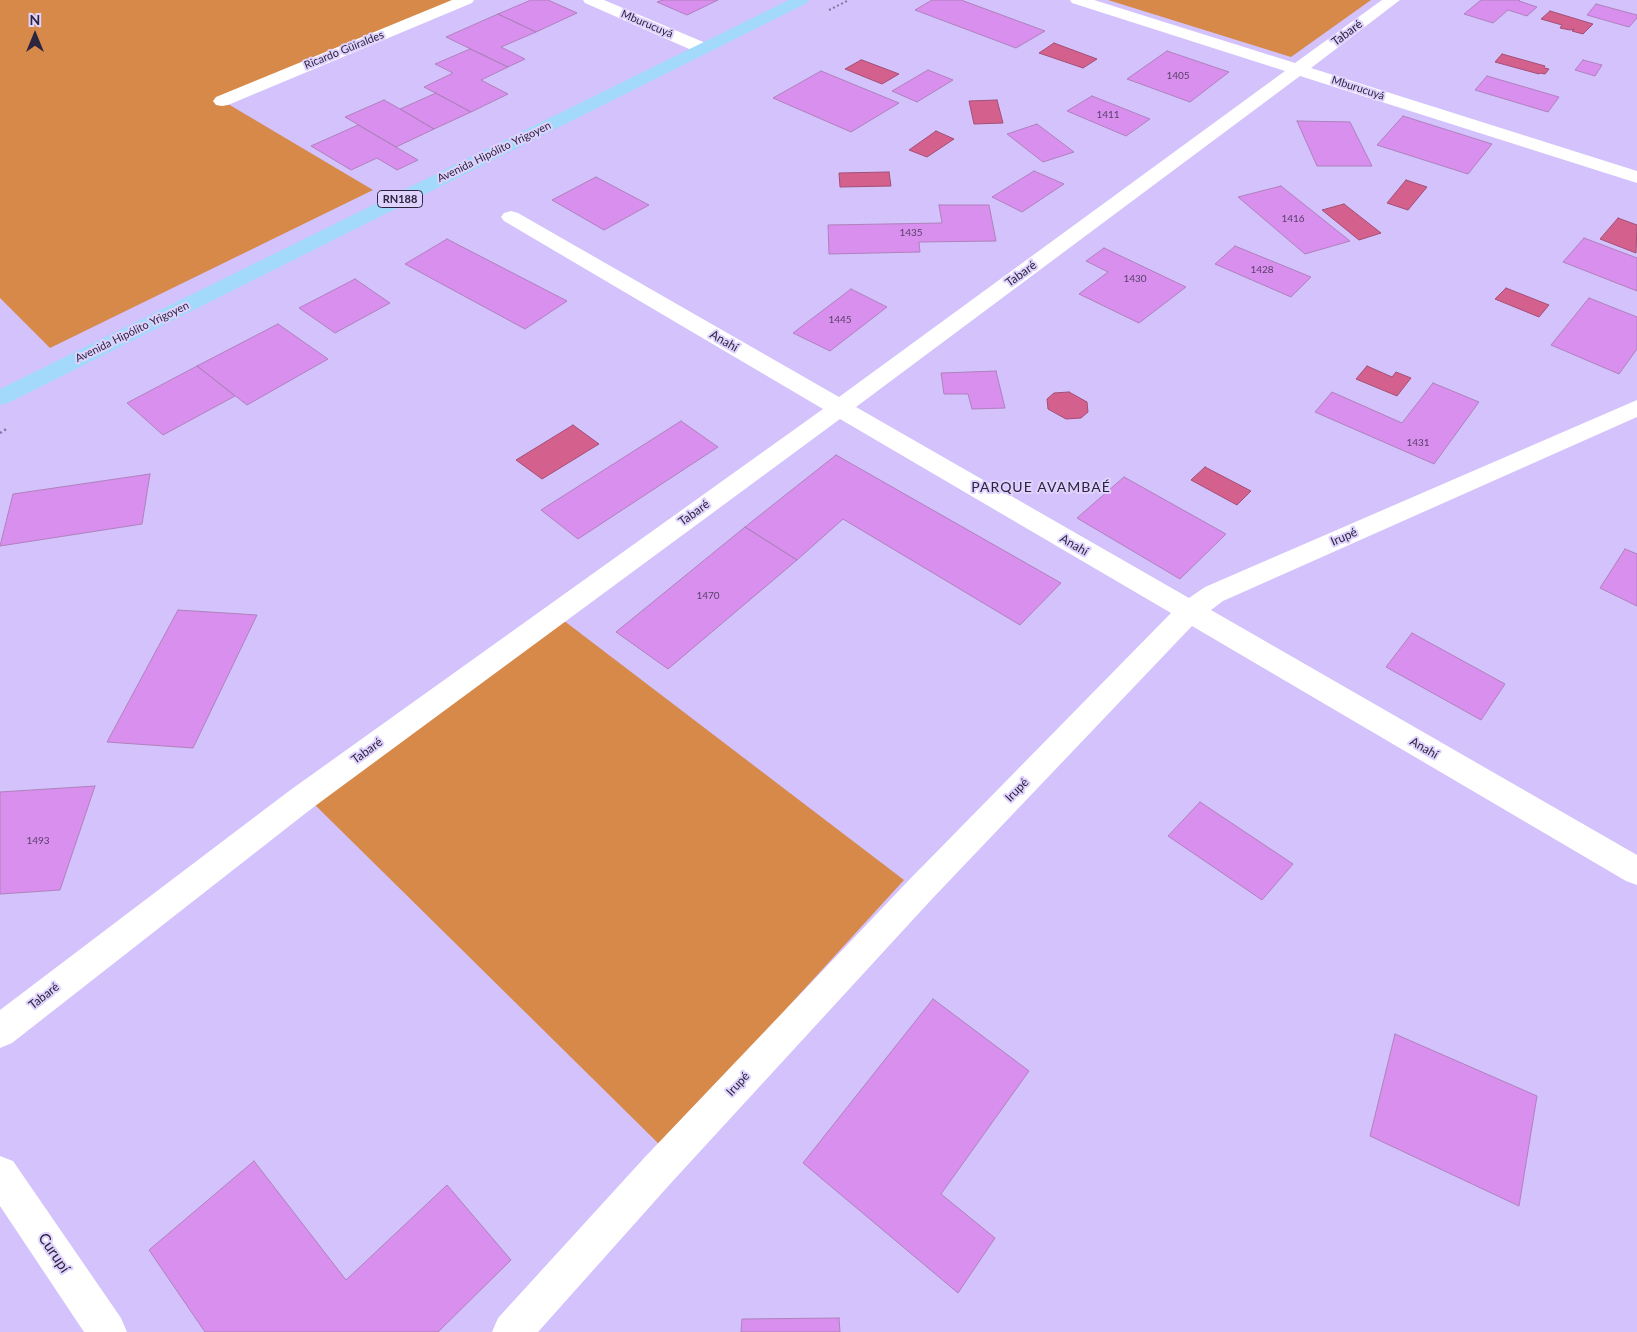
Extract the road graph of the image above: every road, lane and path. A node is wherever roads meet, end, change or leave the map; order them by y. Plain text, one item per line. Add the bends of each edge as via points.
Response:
1 (466, 0) edge
2 (591, 0) edge
3 (801, 0) edge
4 (1078, 0) edge
5 (1392, 0) edge
6 (702, 48) junction
7 (1298, 70) junction
8 (222, 101) dead end
9 (1637, 177) edge
10 (511, 217) dead end
11 (0, 398) edge
12 (839, 408) junction
13 (1630, 417) edge
14 (1189, 612) junction
15 (1637, 871) edge
16 (0, 1030) edge
17 (0, 1174) edge
18 (107, 1332) edge
19 (512, 1332) edge

1 - 8 street, Ricardo Güiraldes
2 - 6 street, Mburucuyá
3 - 6 main road, Avenida Hipólito Yrigoyen / RN188
4 - 7 street, Mburucuyá
5 - 7 street, Tabaré
6 - 11 main road, Avenida Hipólito Yrigoyen / RN188
7 - 9 street, Mburucuyá
7 - 12 street, Tabaré
10 - 12 street, Anahí
12 - 14 street, Anahí
12 - 16 street, Tabaré via 300,800
13 - 14 street, Irupé via 1214,594
14 - 15 street, Anahí
14 - 19 street, Irupé via 920,890 658,1170
17 - 18 street, Curupí

